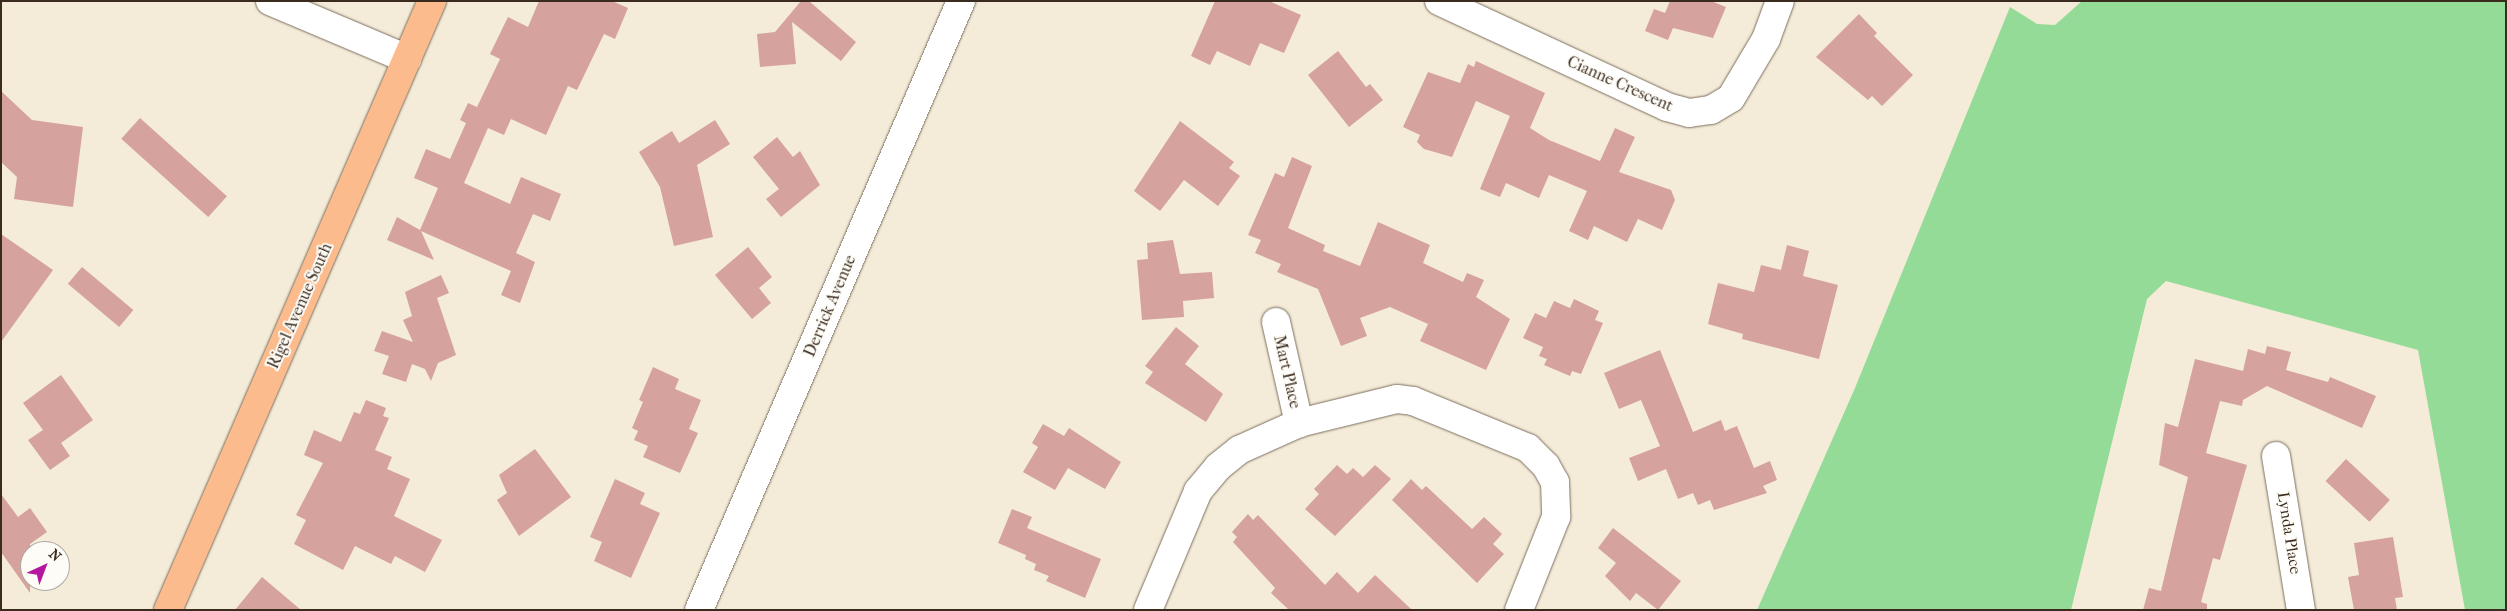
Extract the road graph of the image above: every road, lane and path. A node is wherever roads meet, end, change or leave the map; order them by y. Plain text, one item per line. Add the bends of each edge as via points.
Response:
1 (270, 1) edge
2 (432, 1) edge
3 (961, 1) edge
4 (1439, 1) edge
5 (1780, 1) edge
6 (407, 59) junction
7 (1276, 322) dead end
8 (1299, 423) junction
9 (2276, 456) dead end
10 (168, 610) edge
11 (699, 610) edge
12 (1148, 610) edge
13 (1519, 610) edge
14 (2301, 610) edge

1 - 6 street
2 - 6 main road, Rigel Avenue South
3 - 11 street, Derrick Avenue
4 - 5 street, Cianne Crescent via 1667,107 1689,113 1711,110 1731,98 1766,39
6 - 10 main road, Rigel Avenue South
7 - 8 street, Mart Place
8 - 12 street via 1239,450 1198,491
8 - 13 street via 1380,400 1413,401 1537,455 1555,482 1556,517
9 - 14 street, Lynda Place

